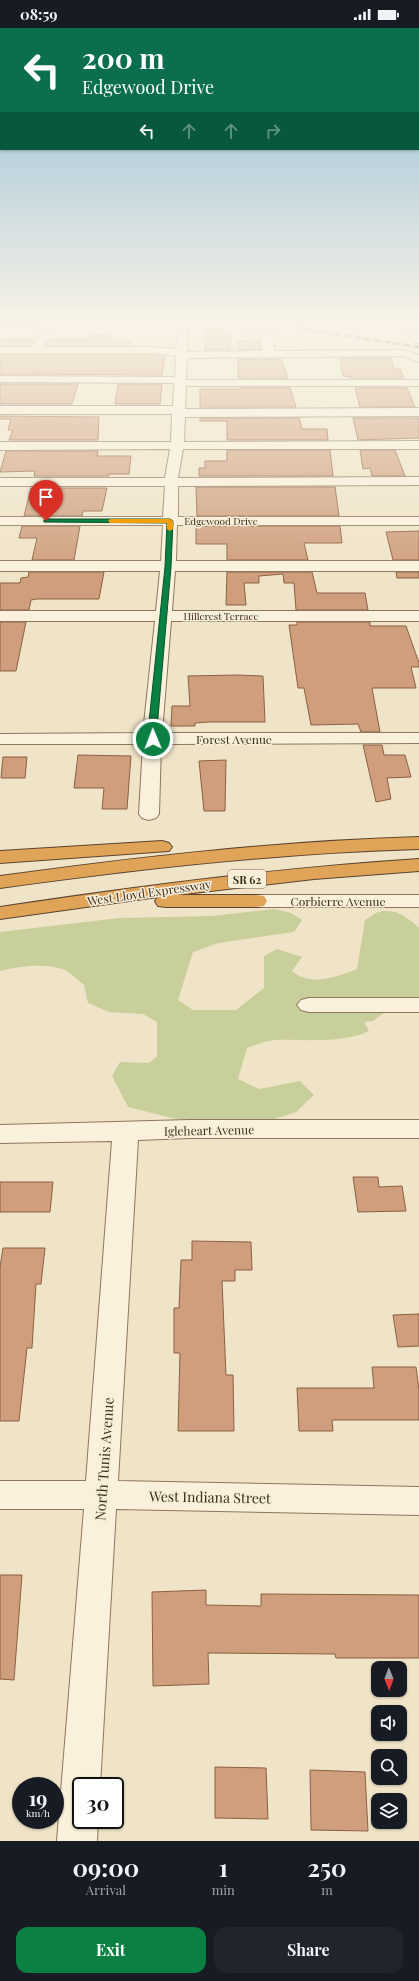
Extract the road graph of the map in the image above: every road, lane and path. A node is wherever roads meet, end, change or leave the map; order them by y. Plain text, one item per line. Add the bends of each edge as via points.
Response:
1 (0, 410) edge
2 (178, 411) junction
3 (419, 412) edge
4 (419, 445) edge
5 (0, 446) edge
6 (177, 446) junction
7 (419, 481) edge
8 (0, 482) edge
9 (172, 482) junction
10 (0, 521) edge
11 (170, 521) junction
12 (419, 521) edge
13 (0, 566) edge
14 (419, 566) edge
15 (168, 567) junction
16 (0, 616) edge
17 (163, 616) junction
18 (419, 616) edge
19 (419, 738) edge
20 (0, 739) edge
21 (153, 739) junction
22 (149, 814) dead end
23 (419, 843) edge
24 (270, 851) junction
25 (0, 857) edge
26 (419, 866) edge
27 (0, 882) edge
28 (256, 901) joint
29 (419, 901) edge
30 (77, 902) junction
31 (0, 913) edge
32 (309, 1005) dead end
33 (419, 1005) edge
34 (419, 1129) edge
35 (126, 1132) junction
36 (0, 1134) edge
37 (0, 1495) edge
38 (102, 1495) junction
39 (419, 1500) edge
40 (82, 1777) edge
41 (78, 1829) edge
42 (77, 1841) edge

1 - 2 street
2 - 3 street
2 - 6 street
4 - 6 street
5 - 6 street
6 - 9 street
7 - 9 street
8 - 9 street
9 - 11 street
10 - 11 street, Edgewood Drive
11 - 12 street, Edgewood Drive
11 - 15 street
13 - 15 street
14 - 15 street
15 - 17 street
16 - 17 street, Hillcrest Terrace
17 - 18 street, Hillcrest Terrace
17 - 21 street
19 - 21 street, Forest Avenue
20 - 21 street, Forest Avenue
21 - 22 street
23 - 24 highway, SR 62
24 - 25 highway via 163,847
24 - 27 highway, SR 62 via 170,860
26 - 30 highway, West Lloyd Expressway / SR 62 via 317,872 178,887
28 - 29 street, Corbierre Avenue
28 - 30 highway
30 - 31 highway, West Lloyd Expressway / SR 62
32 - 33 street
34 - 35 street, Igleheart Avenue via 190,1129
35 - 36 street, Igleheart Avenue
35 - 38 street, North Tunis Avenue
37 - 38 street, West Indiana Street
38 - 39 street, West Indiana Street
38 - 40 street, North Tunis Avenue
41 - 42 street, North Tunis Avenue

